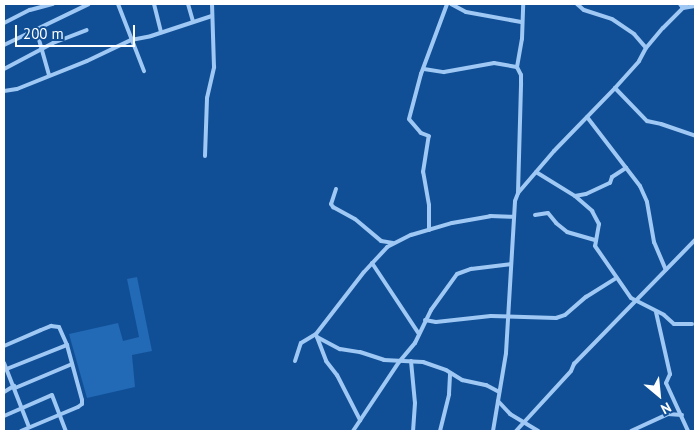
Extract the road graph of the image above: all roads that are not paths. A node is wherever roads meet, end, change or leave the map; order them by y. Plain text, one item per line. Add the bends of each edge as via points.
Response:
1 (53, 4) edge
2 (89, 4) edge
3 (118, 4) edge
4 (154, 4) edge
5 (188, 4) edge
6 (212, 4) edge
7 (449, 4) edge
8 (523, 4) edge
9 (687, 4) edge
10 (579, 5) edge
11 (682, 6) edge
12 (695, 6) edge
13 (212, 16) junction
14 (193, 21) junction
15 (521, 22) junction
16 (4, 23) edge
17 (36, 29) junction
18 (87, 30) dead end
19 (161, 32) junction
20 (131, 40) junction
21 (4, 45) edge
22 (646, 48) junction
23 (42, 49) junction
24 (516, 67) junction
25 (4, 68) edge
26 (424, 69) junction
27 (144, 71) dead end
28 (48, 75) junction
29 (615, 88) junction
30 (4, 91) edge
31 (587, 117) junction
32 (695, 136) edge
33 (206, 156) dead end
34 (626, 168) junction
35 (536, 172) junction
36 (336, 189) dead end
37 (518, 193) junction
38 (575, 196) junction
39 (535, 215) dead end
40 (514, 217) junction
41 (429, 230) junction
42 (595, 240) junction
43 (695, 240) edge
44 (393, 243) junction
45 (372, 263) junction
46 (511, 264) junction
47 (666, 270) junction
48 (617, 278) junction
49 (636, 302) junction
50 (656, 312) junction
51 (508, 317) junction
52 (426, 320) junction
53 (692, 324) dead end
54 (419, 334) junction
55 (317, 336) junction
56 (67, 345) junction
57 (4, 346) edge
58 (295, 361) dead end
59 (412, 361) junction
60 (399, 362) junction
61 (4, 363) edge
62 (72, 364) junction
63 (5, 370) edge
64 (450, 373) junction
65 (15, 387) junction
66 (4, 392) edge
67 (499, 392) junction
68 (498, 401) junction
69 (22, 407) junction
70 (60, 415) junction
71 (682, 415) junction
72 (4, 416) edge
73 (360, 420) junction
74 (523, 424) junction
75 (29, 427) junction
76 (21, 431) edge
77 (66, 431) edge
78 (352, 431) edge
79 (413, 431) edge
80 (440, 431) edge
81 (493, 431) edge
82 (516, 431) edge
83 (538, 431) edge
84 (631, 431) edge
85 (688, 431) edge

1 - 16 street via 30,10
2 - 17 street
3 - 20 street
4 - 19 street
5 - 14 street
6 - 13 street
7 - 15 street via 466,12
7 - 26 street
8 - 15 street
9 - 11 street
10 - 22 street via 584,10 612,19 634,34
11 - 12 street
11 - 22 street
13 - 14 street
13 - 33 street via 214,67 207,98
14 - 19 street
15 - 24 street via 522,39
17 - 21 street
17 - 23 street
18 - 23 street
19 - 20 street
20 - 27 street
20 - 28 street via 88,61
22 - 29 street
23 - 25 street
23 - 28 street
24 - 26 street via 494,64 444,72
24 - 37 street via 521,75
26 - 41 street via 409,119 421,133 429,136 423,172
28 - 30 street via 17,89
29 - 31 street
29 - 32 street via 647,121
31 - 34 street
31 - 35 street
34 - 38 street via 612,177 610,183
34 - 47 street via 645,196 654,242
35 - 37 street
35 - 38 street
36 - 44 street via 333,207 356,219 381,241
37 - 40 street via 514,201
38 - 42 street via 597,218 599,228
39 - 42 street via 548,213 567,232
40 - 41 street via 490,216
40 - 46 street
41 - 44 street
42 - 48 street via 595,246
43 - 47 street
44 - 45 street
45 - 54 street
45 - 55 street
46 - 51 street
46 - 52 street via 470,268 457,274
47 - 49 street
48 - 49 street
48 - 51 street via 559,318
49 - 50 street
49 - 74 street via 574,364
50 - 53 street via 674,324
50 - 71 street via 670,374 666,383
51 - 52 street
51 - 67 street
52 - 54 street
54 - 60 street
55 - 58 street via 301,343
55 - 60 street via 342,349
55 - 73 street via 326,361 337,375
56 - 57 street via 62,330 51,326
56 - 62 street
56 - 63 street
59 - 60 street
59 - 64 street
59 - 79 street
60 - 73 street
61 - 63 street
62 - 65 street
62 - 70 street via 82,404
63 - 65 street
64 - 67 street
64 - 80 street via 449,394
65 - 66 street
65 - 69 street
67 - 68 street
68 - 74 street
68 - 81 street
69 - 70 street via 52,395
69 - 72 street
69 - 75 street
70 - 75 street
70 - 77 street
71 - 84 street via 668,414
71 - 85 street
73 - 78 street
74 - 82 street
74 - 83 street
75 - 76 street

